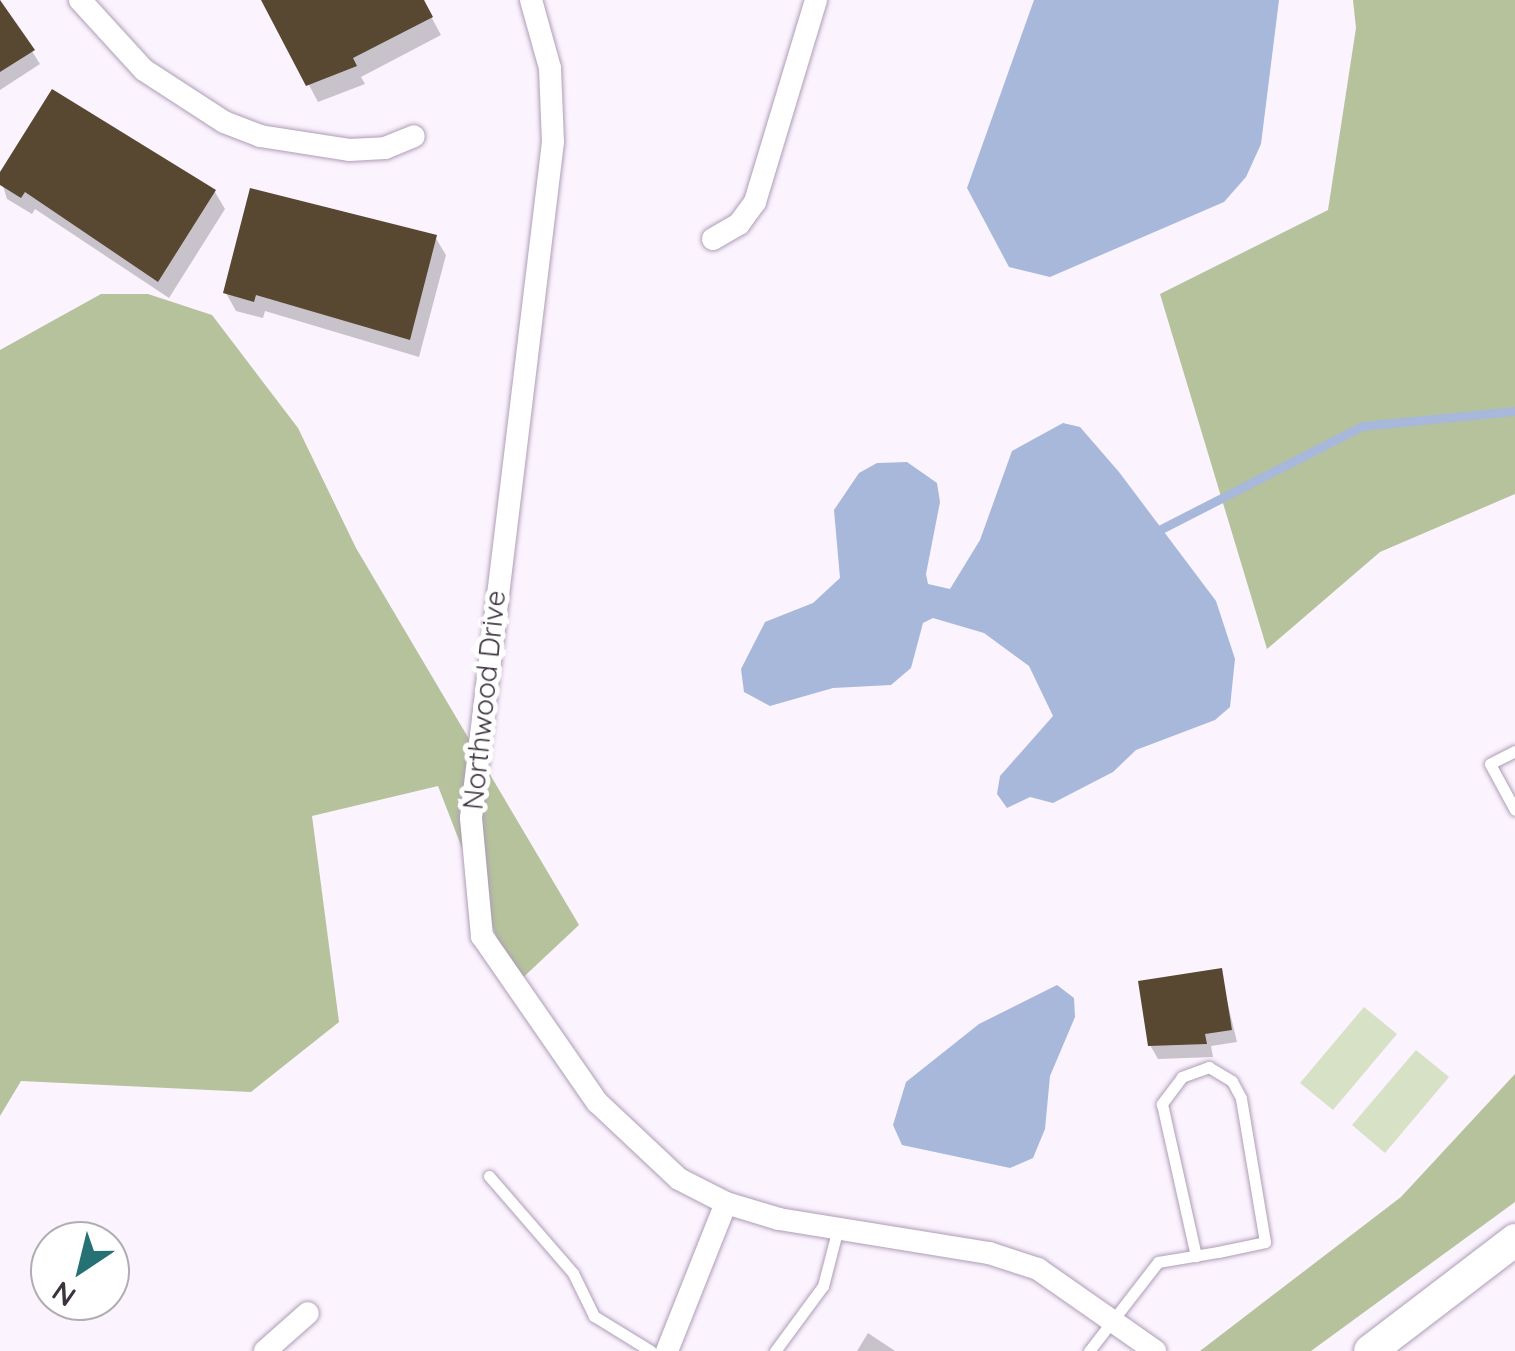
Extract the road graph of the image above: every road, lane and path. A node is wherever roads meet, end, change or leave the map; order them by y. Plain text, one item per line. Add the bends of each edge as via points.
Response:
1 (80, 0) edge
2 (530, 0) edge
3 (816, 0) edge
4 (414, 136) dead end
5 (713, 240) dead end
6 (1515, 752) edge
7 (1515, 810) edge
8 (488, 1176) dead end
9 (726, 1204) junction
10 (838, 1226) junction
11 (1515, 1240) edge
12 (1196, 1256) junction
13 (308, 1313) dead end
14 (1112, 1318) junction
15 (265, 1351) edge
16 (651, 1351) edge
17 (667, 1351) edge
18 (776, 1351) edge
19 (1089, 1351) edge
20 (1154, 1351) edge
21 (1370, 1351) edge

1 - 4 street via 144,70 224,122 260,136 349,150 385,148
2 - 9 street, Northwood Drive via 550,68 553,142 470,818 482,936 596,1102 679,1179
3 - 5 street via 755,202 739,224
6 - 7 lane via 1490,764
8 - 16 lane via 574,1273 594,1316
9 - 10 street, Northwood Drive
9 - 17 street
10 - 14 street, Northwood Drive via 989,1253 1038,1269
10 - 18 lane via 823,1286
11 - 21 main road
12 - 12 lane via 1265,1242 1241,1098 1232,1081 1209,1067 1182,1077 1162,1104
12 - 14 lane via 1158,1262
13 - 15 street
14 - 19 lane
14 - 20 street, Northwood Drive

